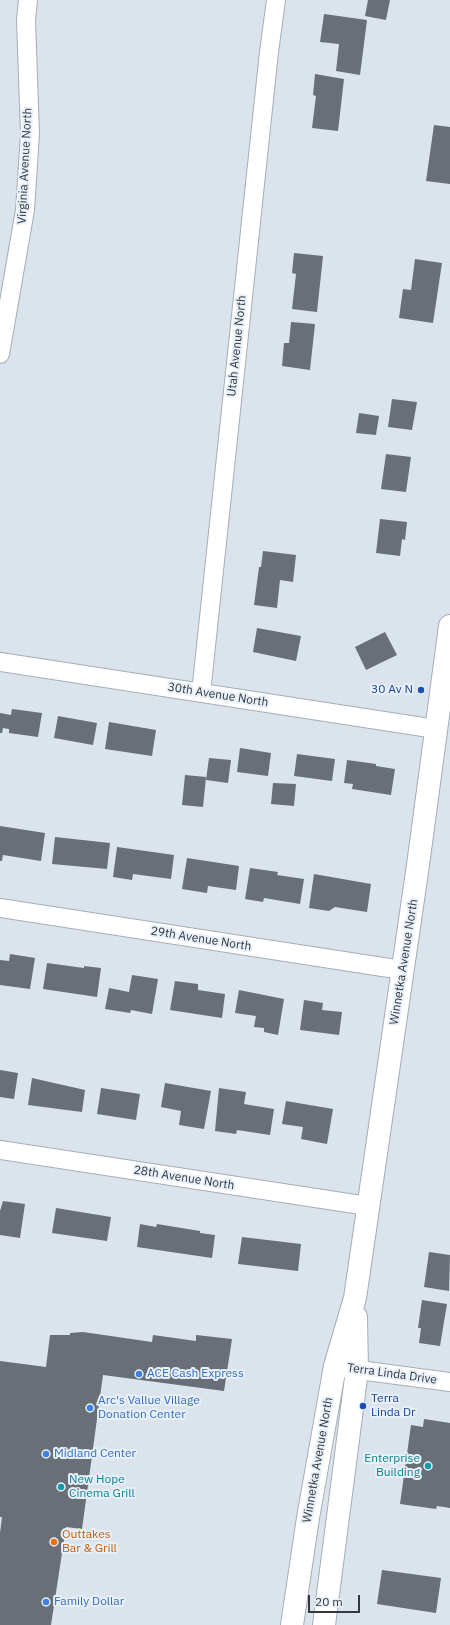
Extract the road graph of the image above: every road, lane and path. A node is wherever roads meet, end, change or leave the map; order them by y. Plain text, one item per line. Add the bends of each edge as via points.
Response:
1 (28, 0) edge
2 (276, 0) edge
3 (0, 354) edge
4 (450, 626) edge
5 (0, 662) edge
6 (201, 693) junction
7 (436, 729) junction
8 (0, 908) edge
9 (402, 970) junction
10 (0, 1150) edge
11 (368, 1206) junction
12 (355, 1298) junction
13 (335, 1366) junction
14 (357, 1370) junction
15 (450, 1382) edge
16 (292, 1625) edge
17 (324, 1625) edge

1 - 3 street, Virginia Avenue North via 26,20 30,134 25,210
2 - 6 street, Utah Avenue North
4 - 7 main road, Winnetka Avenue North
5 - 6 street, 30th Avenue North
6 - 7 street, 30th Avenue North
7 - 9 main road, Winnetka Avenue North
8 - 9 street, 29th Avenue North
9 - 11 main road, Winnetka Avenue North
10 - 11 street, 28th Avenue North
11 - 12 main road, Winnetka Avenue North
12 - 13 main road, Winnetka Avenue North
12 - 14 main road, Winnetka Avenue North
13 - 14 street, Terra Linda Drive
13 - 16 main road, Winnetka Avenue North
14 - 15 street, Terra Linda Drive
14 - 17 main road, Winnetka Avenue North

